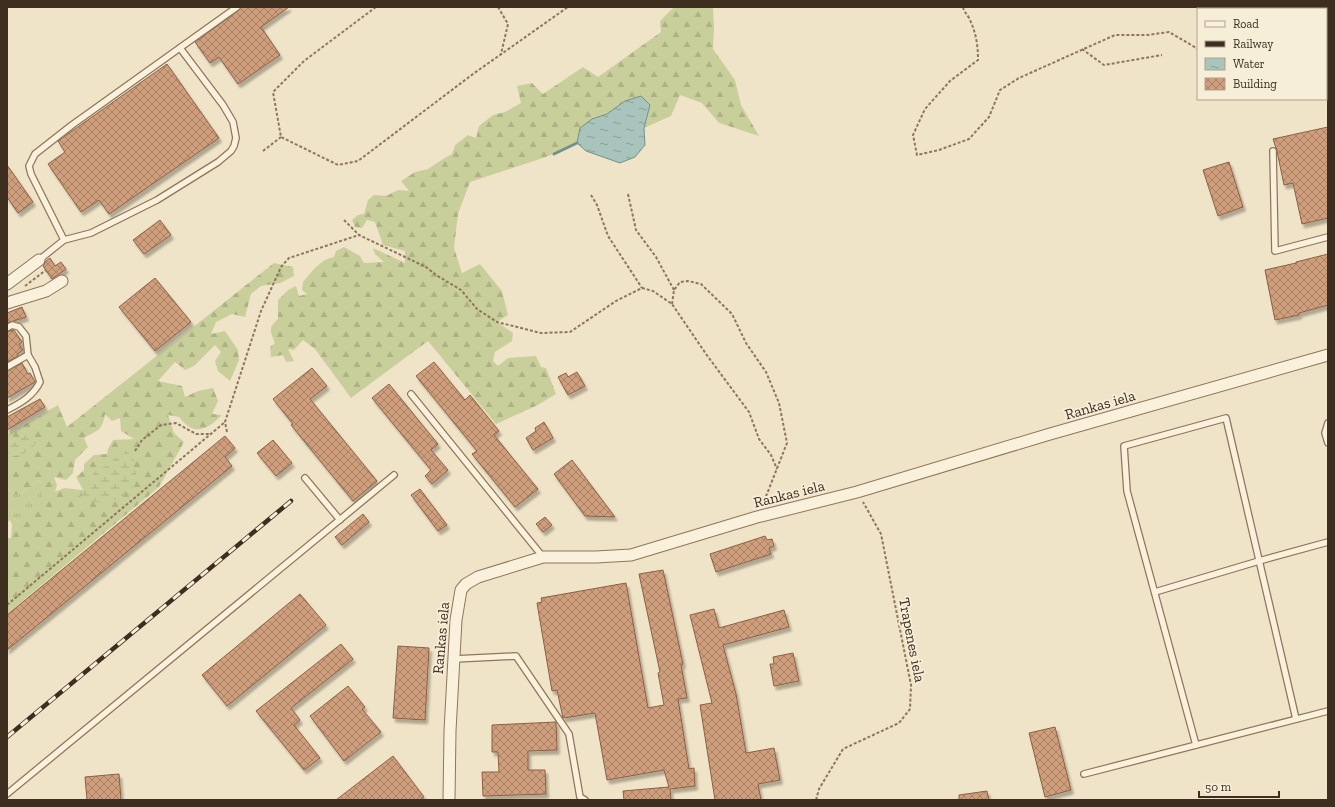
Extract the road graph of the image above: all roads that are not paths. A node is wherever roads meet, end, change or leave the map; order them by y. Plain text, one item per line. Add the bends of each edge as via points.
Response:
1 (237, 7) edge
2 (180, 48) junction
3 (1273, 151) dead end
4 (1328, 237) edge
5 (64, 240) junction
6 (39, 260) joint
7 (62, 281) dead end
8 (7, 284) edge
9 (7, 303) edge
10 (7, 328) edge
11 (28, 355) junction
12 (1328, 355) edge
13 (7, 367) edge
14 (411, 394) dead end
15 (7, 410) edge
16 (1328, 423) edge
17 (1328, 443) edge
18 (394, 475) dead end
19 (305, 478) dead end
20 (340, 520) junction
21 (1328, 542) edge
22 (543, 557) junction
23 (1259, 561) junction
24 (1155, 592) junction
25 (454, 660) junction
26 (1328, 711) edge
27 (1296, 719) junction
28 (1196, 745) junction
29 (1084, 774) dead end
30 (7, 794) edge
31 (449, 800) edge
32 (585, 800) edge

1 - 2 lane
2 - 5 lane via 35,154 30,166 31,174
2 - 5 lane via 233,122 236,138 231,151 157,200 91,233
3 - 4 lane via 1276,251
5 - 6 lane
6 - 8 street
7 - 9 street via 46,292
10 - 11 lane via 12,325 19,327 26,336
11 - 13 lane
11 - 15 lane via 40,382 25,400
12 - 22 street, Rankas iela via 631,555
14 - 22 lane
16 - 17 lane via 1325,432
18 - 20 lane
19 - 20 lane
20 - 30 lane
21 - 23 lane
22 - 25 street, Rankas iela via 478,577 466,584 461,590 456,620
23 - 24 lane
23 - 24 lane via 1226,418 1124,446 1127,491
23 - 27 lane
24 - 28 lane
25 - 31 street, Rankas iela
25 - 32 lane via 516,656 569,734 580,797
26 - 27 lane
27 - 28 lane
28 - 29 lane

